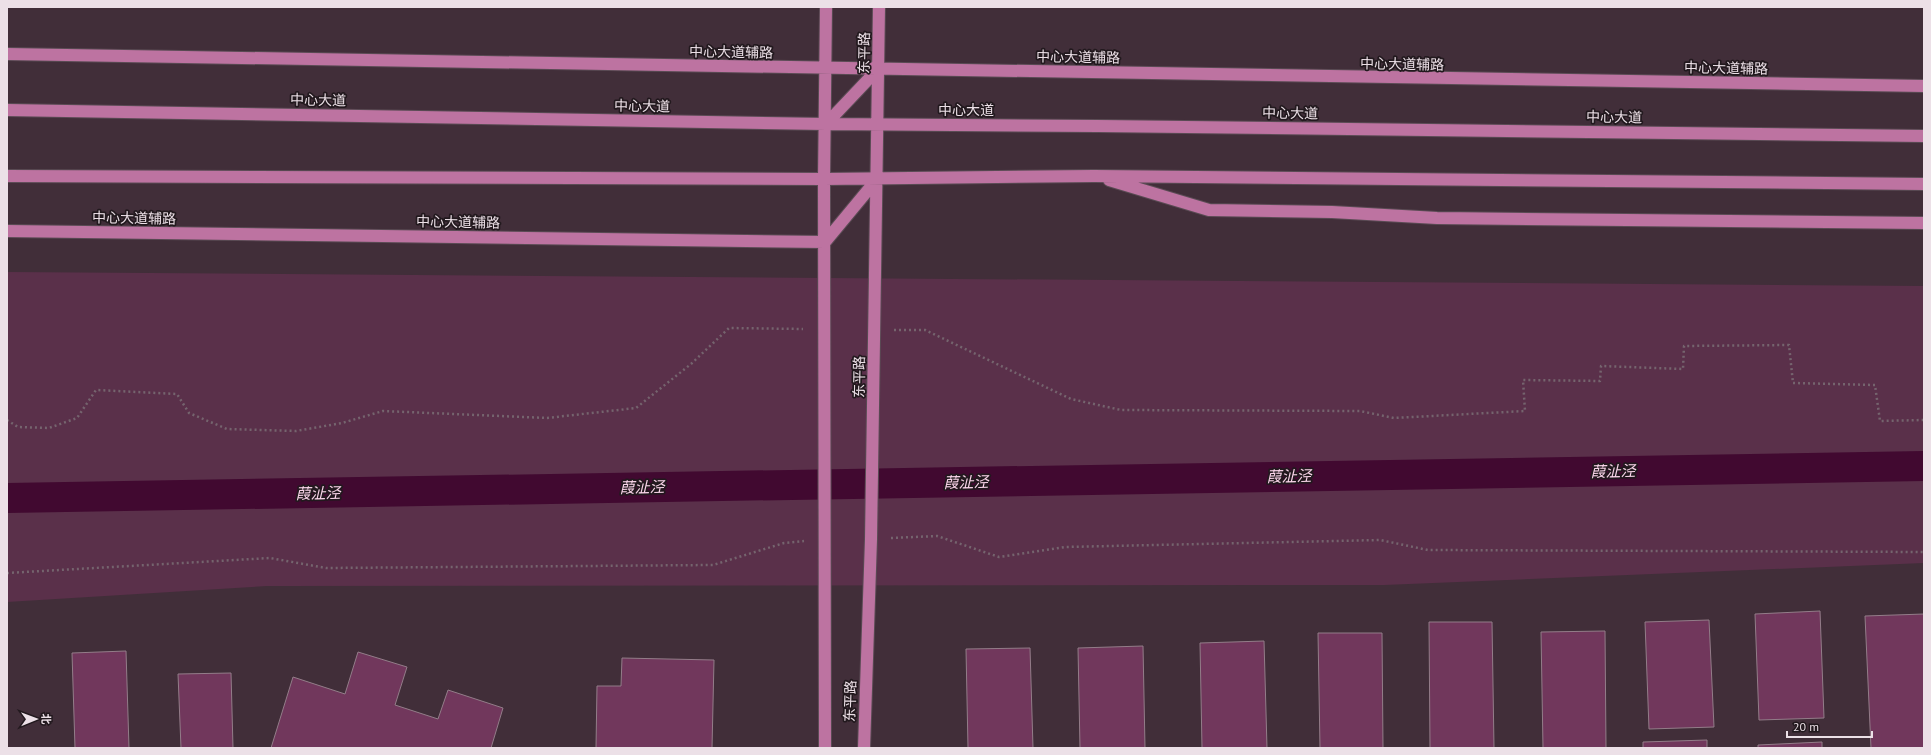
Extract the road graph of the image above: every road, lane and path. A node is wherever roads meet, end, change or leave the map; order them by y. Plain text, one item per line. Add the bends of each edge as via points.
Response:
1 (826, 7) edge
2 (879, 7) edge
3 (7, 54) edge
4 (826, 68) junction
5 (879, 68) junction
6 (1924, 86) edge
7 (7, 110) edge
8 (826, 124) junction
9 (878, 124) junction
10 (1924, 136) edge
11 (7, 176) edge
12 (1094, 176) junction
13 (878, 178) junction
14 (824, 179) junction
15 (1924, 184) edge
16 (1924, 223) edge
17 (7, 231) edge
18 (825, 242) junction
19 (825, 329) junction
20 (875, 330) junction
21 (7, 420) edge
22 (1924, 420) edge
23 (825, 539) junction
24 (871, 539) junction
25 (1924, 552) edge
26 (7, 573) edge
27 (825, 748) edge
28 (864, 748) edge

1 - 4 main road, 东平路
2 - 5 main road, 东平路
3 - 4 main road, 中心大道辅路
4 - 5 main road, 中心大道辅路
4 - 8 main road, 东平路
5 - 6 main road, 中心大道辅路
5 - 8 main road
5 - 9 main road, 东平路
7 - 8 main road, 中心大道
8 - 9 main road, 中心大道
8 - 14 main road, 东平路
9 - 10 main road, 中心大道
9 - 13 main road, 东平路
11 - 14 main road
12 - 13 main road
12 - 15 main road
12 - 16 main road via 1209,210 1332,212 1437,218
13 - 14 main road
13 - 18 main road
13 - 20 main road, 东平路
14 - 18 main road, 东平路
17 - 18 main road, 中心大道辅路
18 - 19 main road, 东平路
19 - 21 path via 729,328 691,364 636,408 547,418 383,411 342,423 296,431 227,430 189,413 177,394 96,390 77,418 50,428 18,427
19 - 23 main road, 东平路
20 - 22 path via 925,330 1071,399 1121,410 1360,411 1394,418 1525,411 1523,380 1600,381 1601,366 1682,369 1684,346 1789,345 1794,383 1875,385 1880,421
20 - 24 main road, 东平路
23 - 26 path via 784,543 713,564 326,568 270,558
23 - 27 main road, 东平路
24 - 25 path via 937,536 999,557 1065,547 1380,540 1428,550
24 - 28 main road, 东平路

